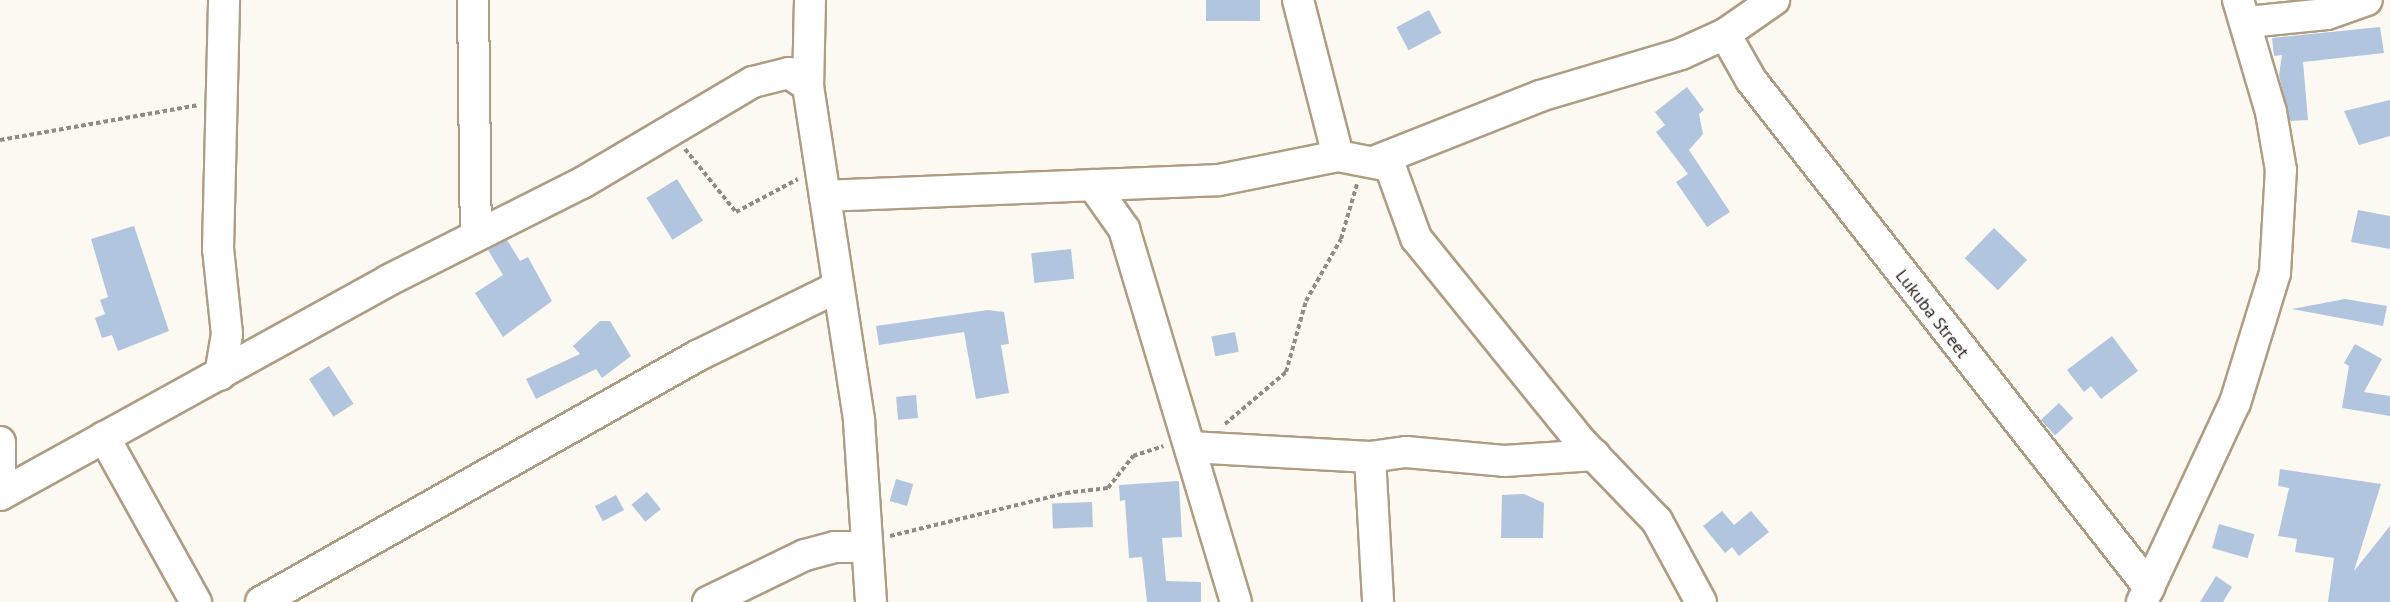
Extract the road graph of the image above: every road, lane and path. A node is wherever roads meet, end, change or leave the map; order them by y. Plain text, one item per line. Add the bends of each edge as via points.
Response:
1 (224, 0) edge
2 (473, 0) edge
3 (810, 0) edge
4 (1298, 0) edge
5 (1774, 0) edge
6 (2367, 0) edge
7 (2243, 11) edge
8 (1725, 34) junction
9 (806, 38) junction
10 (775, 73) junction
11 (808, 86) junction
12 (220, 101) junction
13 (669, 131) junction
14 (0, 140) edge
15 (1360, 158) junction
16 (821, 183) junction
17 (1093, 185) junction
18 (476, 235) junction
19 (838, 287) junction
20 (219, 375) junction
21 (104, 437) junction
22 (0, 442) edge
23 (1201, 447) junction
24 (1595, 455) junction
25 (1370, 457) junction
26 (0, 472) edge
27 (0, 495) edge
28 (865, 535) junction
29 (2146, 595) edge
30 (196, 602) edge
31 (261, 602) edge
32 (708, 602) edge
33 (872, 602) edge
34 (1236, 602) edge
35 (1378, 602) edge
36 (1701, 602) edge

1 - 12 street
2 - 18 street
3 - 9 street
4 - 15 street
5 - 8 street
6 - 7 street via 2326,14
7 - 29 street via 2281,170 2275,273 2235,403
8 - 15 street via 1681,54 1540,96
8 - 29 street, Lukuba Street via 1751,80
9 - 10 street
9 - 11 street
10 - 11 street via 789,73
10 - 13 street
11 - 16 street
12 - 14 path
12 - 20 street via 218,249 227,334
13 - 16 path via 736,212
13 - 18 street via 582,183
15 - 17 street via 1219,180
15 - 23 path via 1341,239 1306,301 1286,372 1234,412
15 - 24 street via 1390,166 1416,238 1455,292
16 - 17 street
16 - 19 street
17 - 23 street via 1124,229
18 - 20 street
19 - 28 street via 859,421
19 - 31 street via 697,356
20 - 21 street
21 - 27 street
21 - 30 street
22 - 26 street
23 - 25 street
23 - 28 path via 1145,449 1133,456 1118,480 1096,492 1066,493 899,536
23 - 34 street
24 - 25 street via 1504,461 1406,452
24 - 36 street via 1657,521
25 - 35 street
28 - 32 street
28 - 33 street

